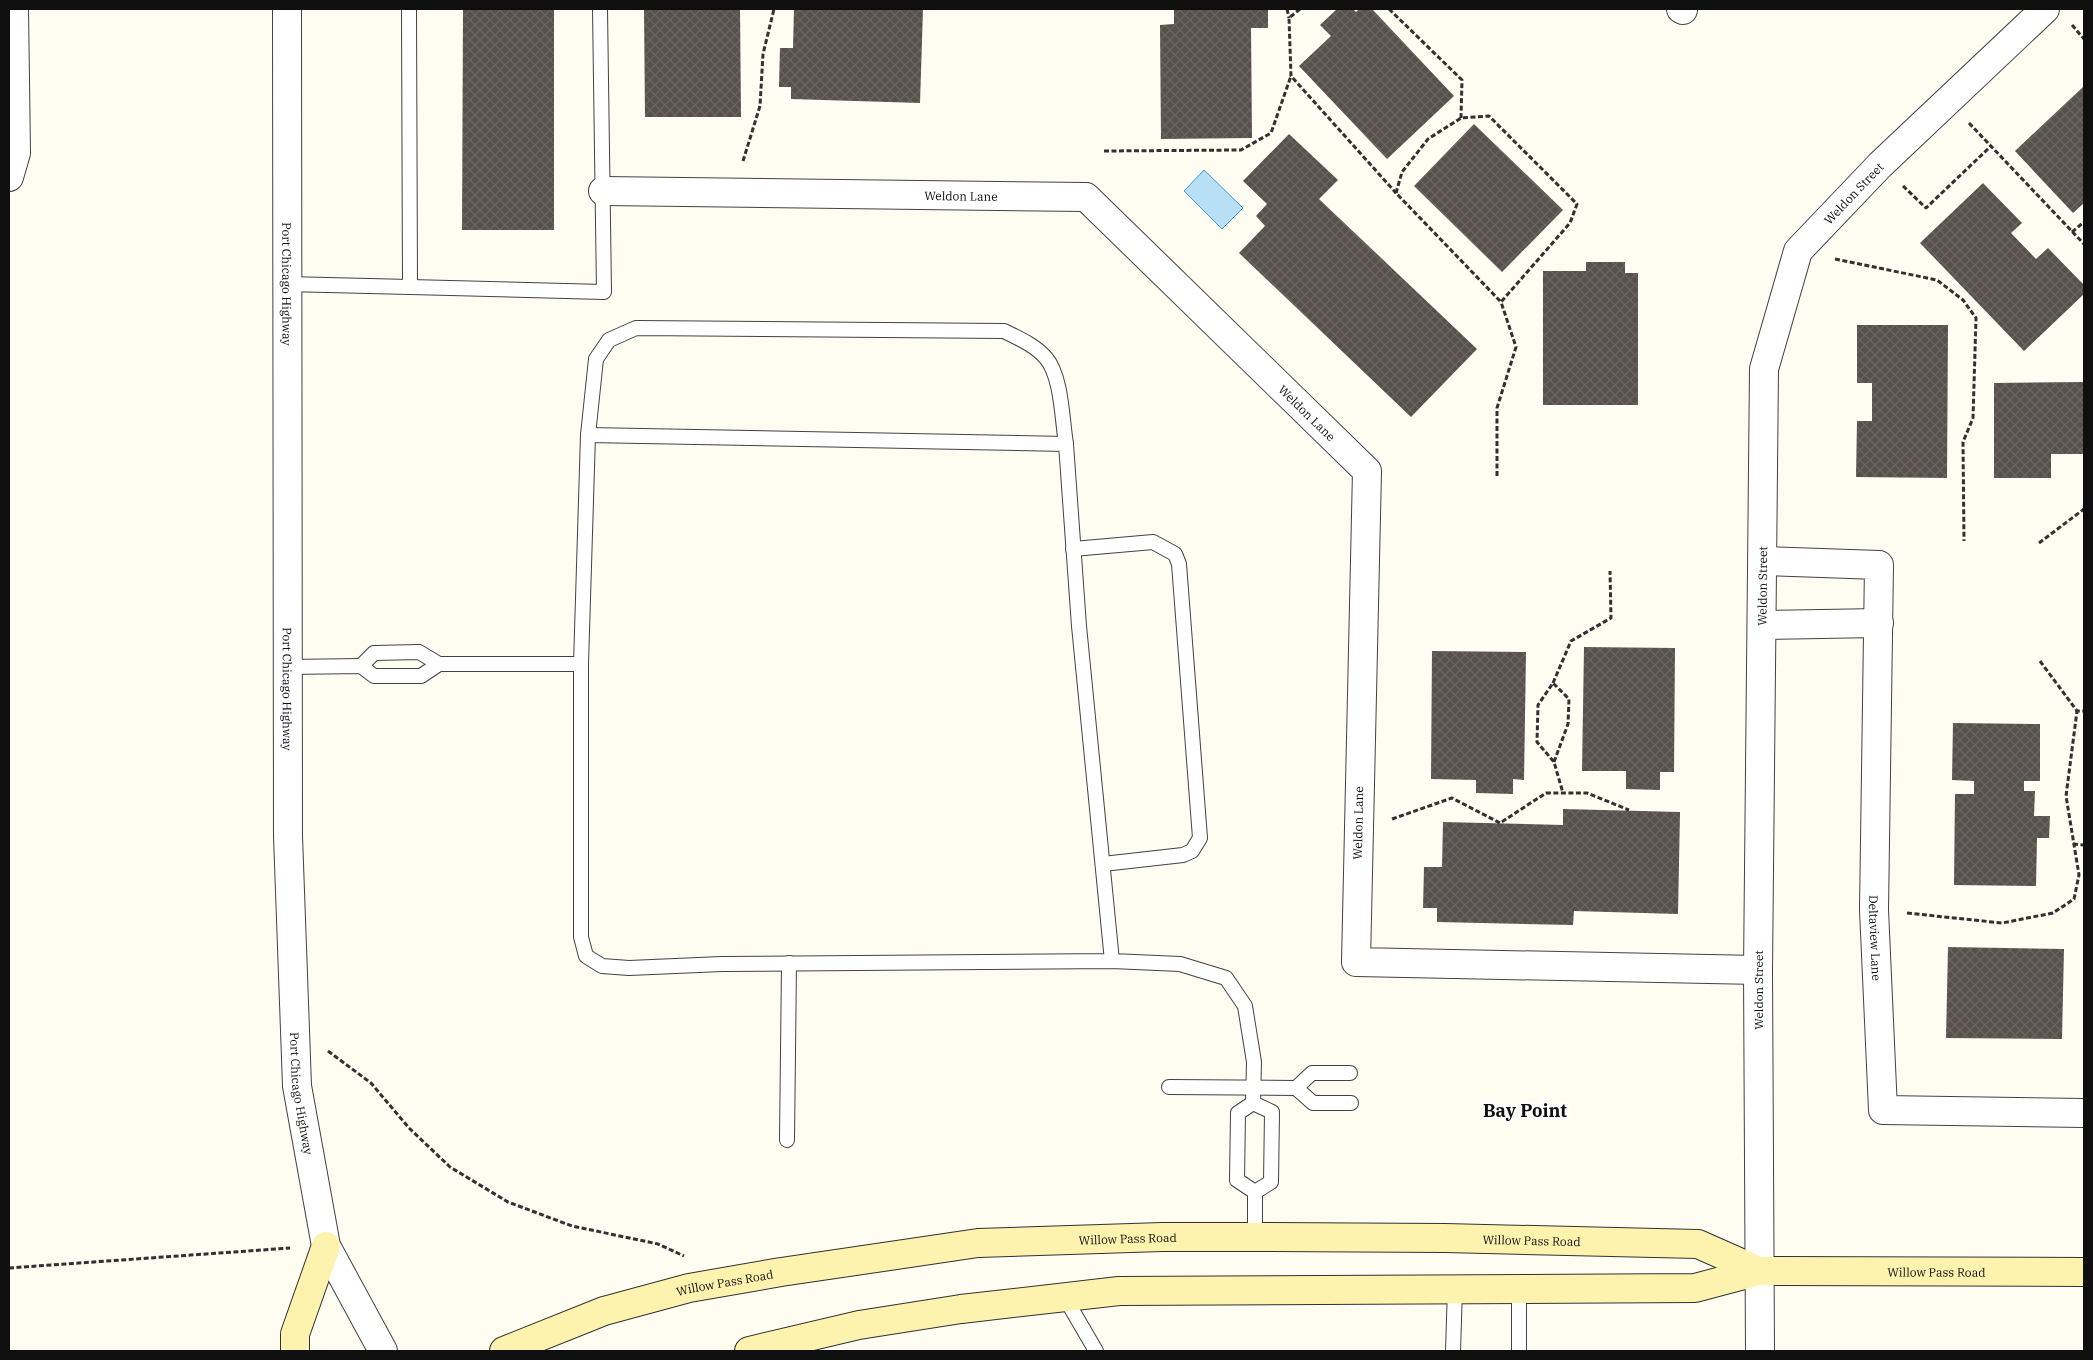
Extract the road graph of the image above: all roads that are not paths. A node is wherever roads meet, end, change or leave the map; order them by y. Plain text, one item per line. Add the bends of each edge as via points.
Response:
1 (14, 9) edge
2 (287, 9) edge
3 (409, 9) edge
4 (600, 9) edge
5 (2044, 9) edge
6 (9, 177) edge
7 (603, 191) junction
8 (286, 284) junction
9 (410, 287) junction
10 (588, 435) junction
11 (1066, 444) junction
12 (1073, 549) junction
13 (1763, 561) junction
14 (1879, 623) junction
15 (1762, 625) junction
16 (439, 664) junction
17 (581, 664) junction
18 (361, 666) junction
19 (288, 668) junction
20 (1103, 864) junction
21 (1112, 961) junction
22 (789, 963) junction
23 (1758, 970) junction
24 (1350, 1072) dead end
25 (1169, 1087) dead end
26 (1254, 1088) junction
27 (1296, 1088) junction
28 (1253, 1103) junction
29 (1351, 1103) dead end
30 (2084, 1113) edge
31 (788, 1140) dead end
32 (1255, 1192) junction
33 (1255, 1237) junction
34 (326, 1246) junction
35 (1760, 1271) junction
36 (2084, 1272) edge
37 (1456, 1288) junction
38 (1519, 1288) junction
39 (1064, 1296) junction
40 (294, 1351) edge
41 (383, 1351) edge
42 (504, 1351) edge
43 (749, 1351) edge
44 (1096, 1351) edge
45 (1454, 1351) edge
46 (1519, 1351) edge
47 (1760, 1351) edge

1 - 6 street via 16,153
2 - 8 street, Port Chicago Highway
3 - 9 lane
4 - 7 lane
5 - 13 street, Weldon Street via 1880,165 1798,251 1764,369
7 - 9 lane via 604,292
7 - 23 street, Weldon Lane via 1086,197 1367,471 1356,962
8 - 9 lane
8 - 19 street, Port Chicago Highway
10 - 11 lane
10 - 11 lane via 596,359 609,340 636,328 1004,331 1030,344 1046,358 1056,378
10 - 17 lane
11 - 12 lane
12 - 20 lane
12 - 20 lane via 1153,542 1175,554 1179,564 1200,838 1192,851 1183,856
13 - 14 street, Deltaview Lane via 1879,565
13 - 15 street, Weldon Street
14 - 15 street
14 - 30 street, Deltaview Lane via 1874,910 1883,1110
15 - 23 street, Weldon Street
16 - 17 lane
16 - 18 lane via 421,676 374,676
16 - 18 lane via 419,652 374,653
17 - 22 lane via 581,937 586,956 602,966 629,968
18 - 19 lane
19 - 34 street, Port Chicago Highway via 288,836 297,1086
20 - 21 lane
21 - 22 lane
21 - 26 lane via 1180,964 1226,978 1245,1006 1254,1062
22 - 31 lane
23 - 35 street, Weldon Street
24 - 27 lane via 1312,1072
25 - 26 lane
26 - 27 lane
26 - 28 lane
27 - 29 lane via 1313,1103
28 - 32 lane via 1238,1113 1237,1180
28 - 32 lane via 1272,1112 1271,1182
32 - 33 lane
33 - 35 main road, Willow Pass Road via 1698,1244
33 - 42 main road, Willow Pass Road via 978,1243 689,1288 604,1311
34 - 40 main road via 295,1334
34 - 41 street, Port Chicago Highway
35 - 36 main road, Willow Pass Road
35 - 38 main road, Willow Pass Road via 1695,1288
35 - 47 street, Weldon Street
37 - 38 main road, Willow Pass Road
37 - 39 main road, Willow Pass Road via 1119,1291
37 - 45 lane
38 - 46 lane
39 - 43 main road, Willow Pass Road via 859,1325
39 - 44 lane

